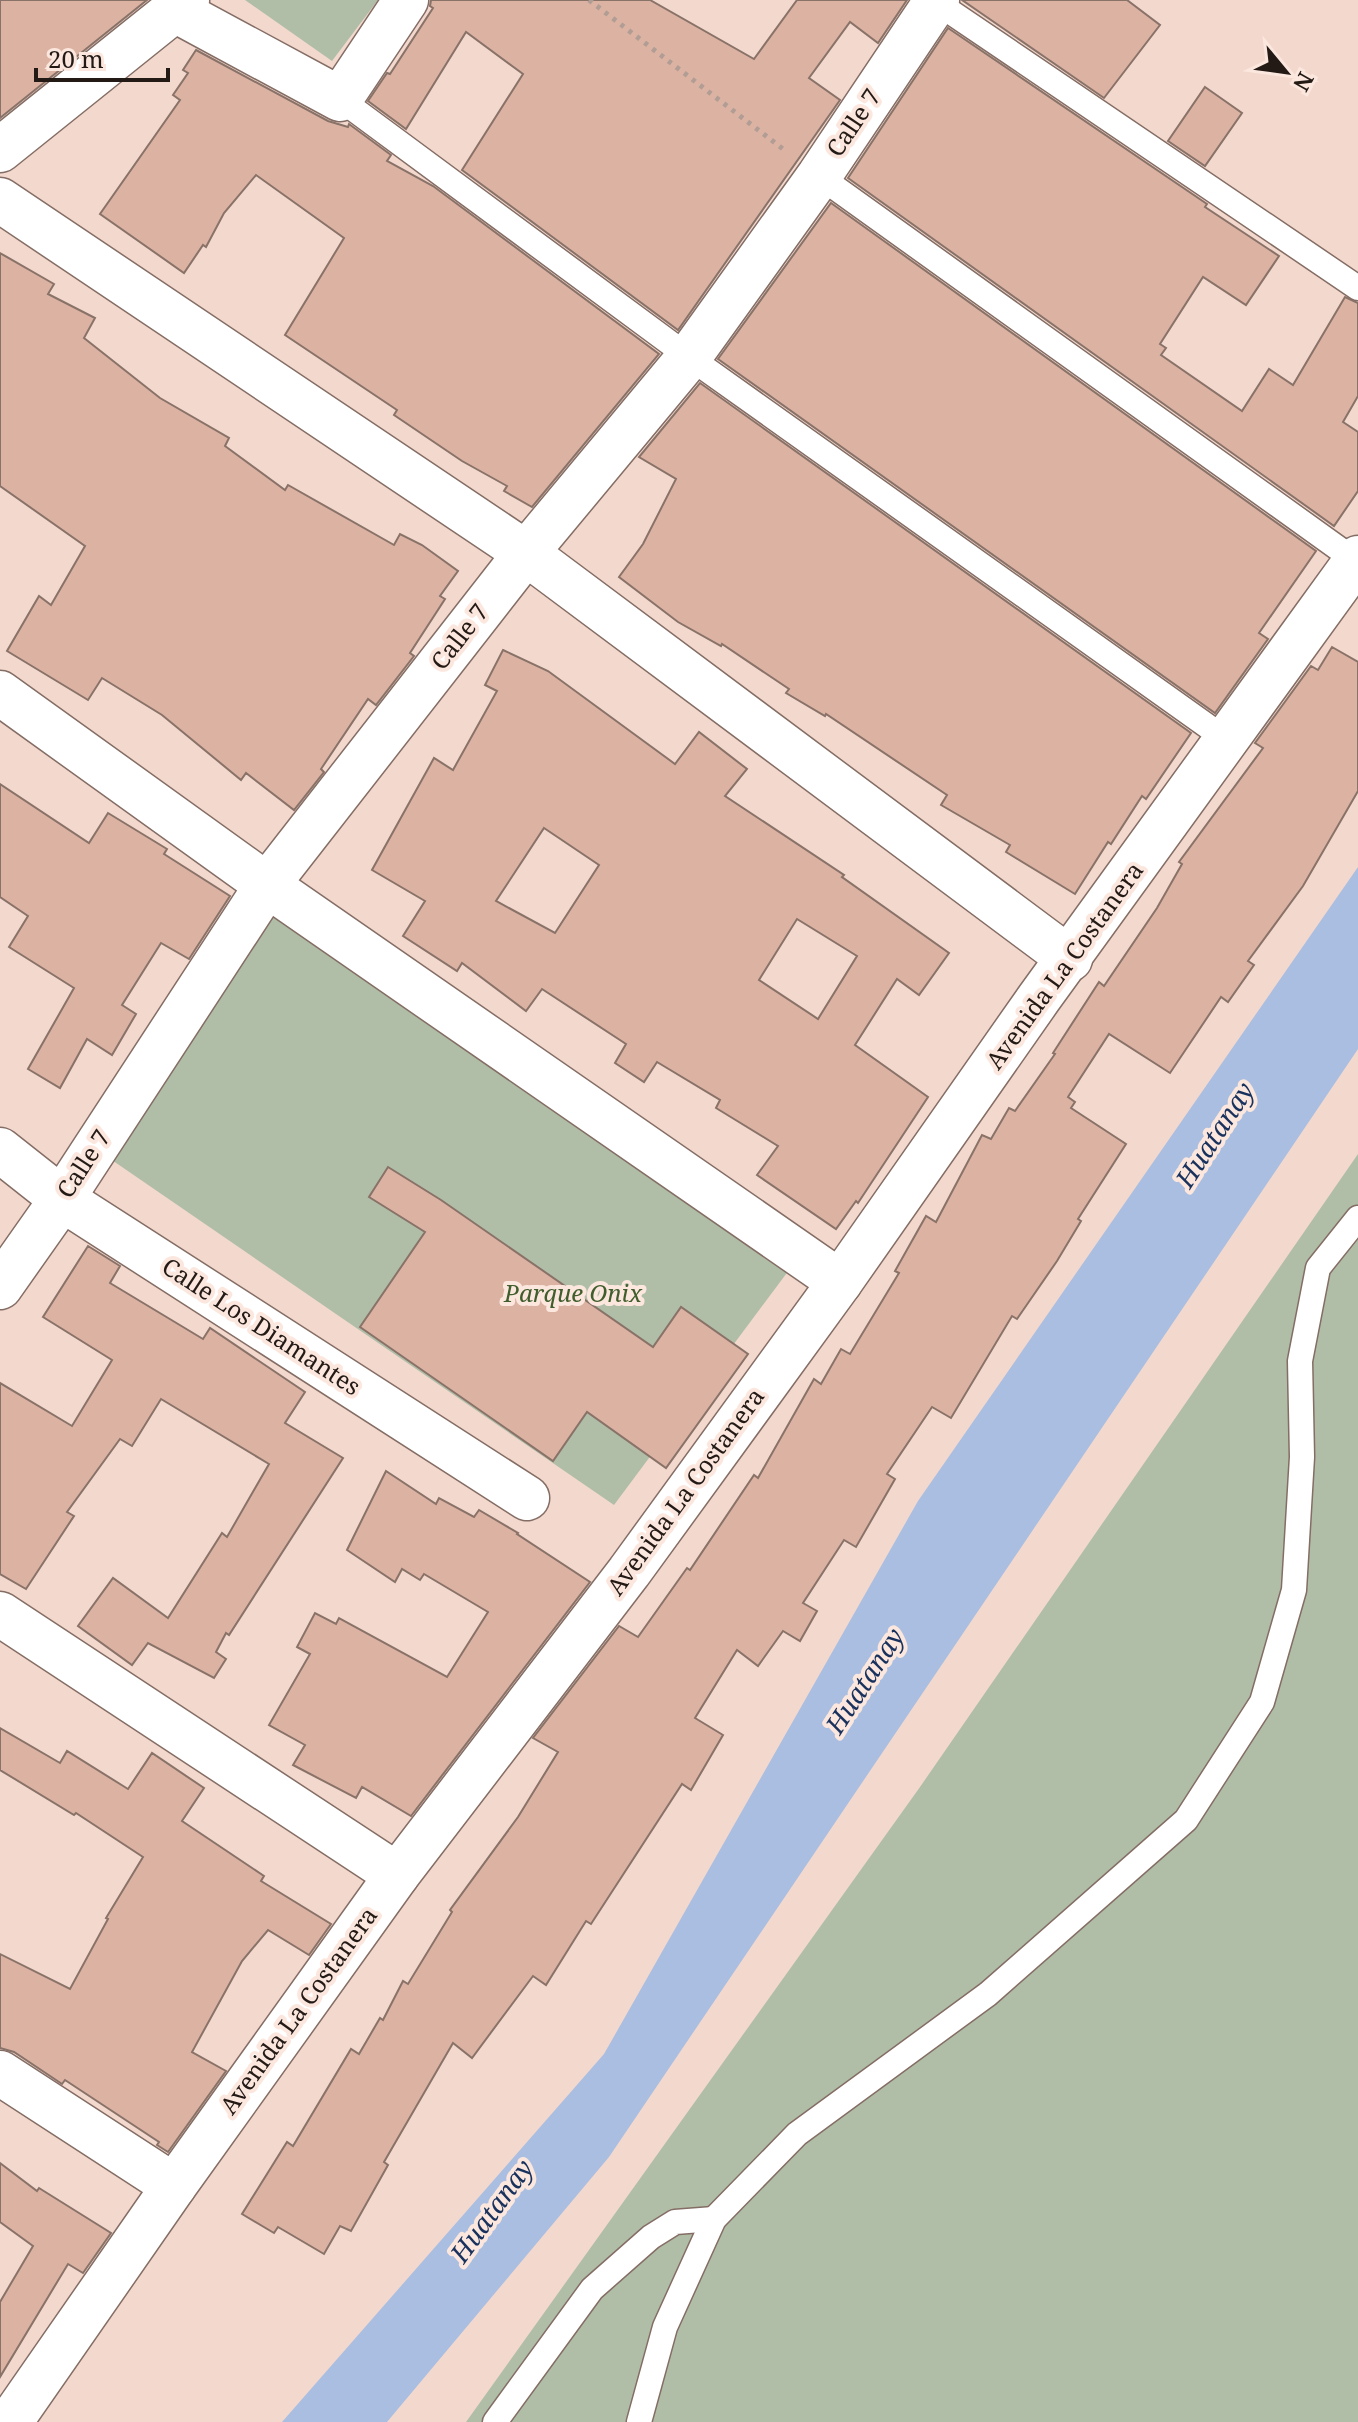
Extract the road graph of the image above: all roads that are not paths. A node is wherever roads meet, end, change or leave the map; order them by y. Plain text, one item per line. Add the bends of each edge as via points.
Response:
1 (406, 0) edge
2 (936, 1) edge
3 (181, 5) edge
4 (340, 99) junction
5 (0, 150) edge
6 (819, 176) junction
7 (0, 200) edge
8 (1358, 288) edge
9 (689, 357) junction
10 (526, 553) junction
11 (1357, 560) edge
12 (0, 693) edge
13 (1227, 740) junction
14 (267, 885) junction
15 (1070, 959) junction
16 (0, 1150) edge
17 (62, 1199) junction
18 (1358, 1218) edge
19 (840, 1282) junction
20 (0, 1287) edge
21 (527, 1498) dead end
22 (0, 1614) edge
23 (397, 1875) junction
24 (0, 2073) edge
25 (174, 2186) junction
26 (714, 2219) junction
27 (10, 2422) edge
28 (495, 2422) edge
29 (639, 2422) edge

1 - 4 street
2 - 6 street, Calle 7
2 - 8 lane
3 - 4 street
3 - 5 street
4 - 9 lane
6 - 9 street, Calle 7
6 - 11 lane
7 - 10 street
9 - 10 street, Calle 7
9 - 13 lane
10 - 14 street, Calle 7
10 - 15 street
11 - 13 street, Avenida La Costanera
12 - 14 street
13 - 15 street, Avenida La Costanera
14 - 17 street, Calle 7
14 - 19 street
15 - 19 street, Avenida La Costanera
16 - 17 street, Calle Los Diamantes
17 - 20 street, Calle 7
17 - 21 street, Calle Los Diamantes
18 - 26 lane via 1318,1268 1300,1361 1302,1457 1294,1590 1262,1702 1246,1728 1186,1820 988,1994 797,2134
19 - 23 street, Avenida La Costanera via 629,1572
22 - 23 street
23 - 25 street, Avenida La Costanera
24 - 25 street
25 - 27 street, Avenida La Costanera
26 - 28 lane via 675,2222 592,2289
26 - 29 lane via 665,2327

